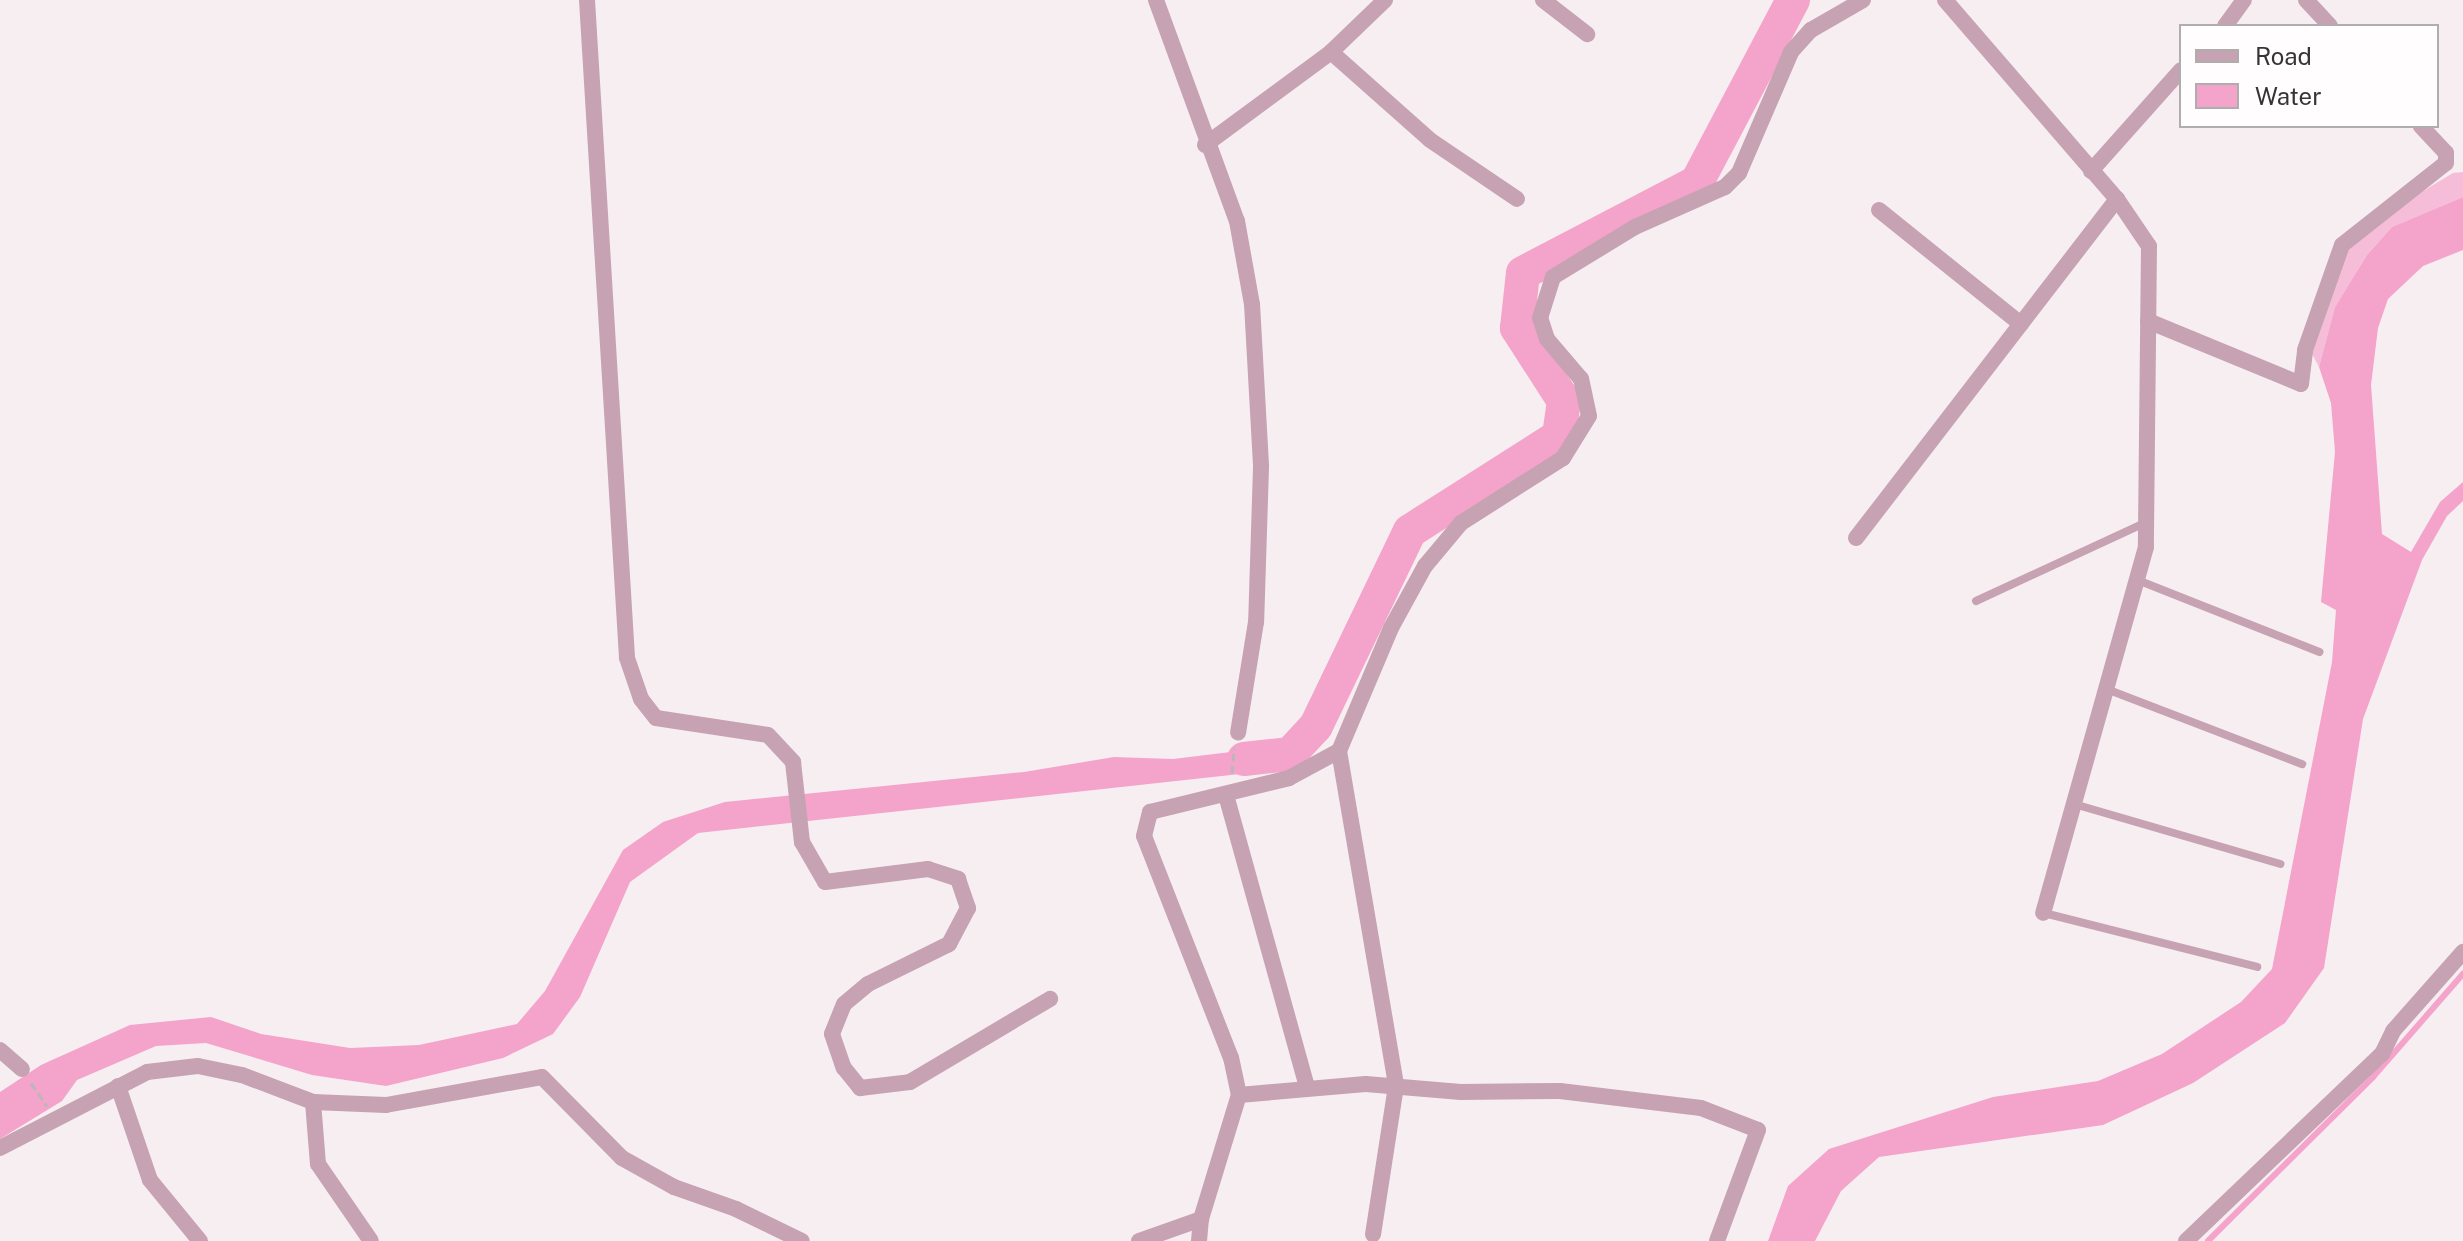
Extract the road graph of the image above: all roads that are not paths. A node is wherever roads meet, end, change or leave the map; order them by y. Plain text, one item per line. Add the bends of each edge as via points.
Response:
1 (587, 0) edge
2 (1156, 0) edge
3 (1385, 0) edge
4 (1543, 0) edge
5 (1863, 0) edge
6 (1945, 0) edge
7 (2244, 0) edge
8 (2306, 0) edge
9 (2226, 24) edge
10 (2328, 24) edge
11 (1587, 34) dead end
12 (1331, 52) junction
13 (2179, 72) edge
14 (2423, 128) edge
15 (1205, 145) junction
16 (2091, 171) junction
17 (1517, 199) dead end
18 (2117, 199) junction
19 (1879, 210) dead end
20 (2148, 321) junction
21 (2021, 324) junction
22 (2145, 523) junction
23 (1856, 538) dead end
24 (2140, 581) junction
25 (1976, 601) dead end
26 (2319, 652) dead end
27 (2109, 690) junction
28 (1236, 740) road end
29 (1339, 751) junction
30 (2302, 764) dead end
31 (1229, 787) junction
32 (2074, 804) junction
33 (2280, 864) dead end
34 (2043, 913) joint
35 (2463, 952) edge
36 (2257, 967) dead end
37 (1050, 999) dead end
38 (0, 1050) edge
39 (22, 1069) road end
40 (118, 1086) junction
41 (1396, 1086) junction
42 (1307, 1088) junction
43 (1239, 1095) junction
44 (313, 1102) junction
45 (0, 1148) edge
46 (1201, 1219) junction
47 (1373, 1234) dead end
48 (200, 1241) edge
49 (371, 1241) edge
50 (802, 1241) edge
51 (1139, 1241) edge
52 (1199, 1241) edge
53 (1717, 1241) edge
54 (2186, 1241) edge

1 - 37 street via 627,658 641,699 656,718 768,735 793,762 802,842 825,882 928,869 958,879 968,908 949,944 868,984 844,1004 832,1034 844,1068 860,1088 910,1082
2 - 15 street
3 - 12 street
4 - 11 street
5 - 29 street via 1811,30 1791,52 1739,173 1725,187 1635,227 1553,277 1540,318 1547,339 1581,379 1589,416 1563,458 1461,523 1425,566 1391,628 1353,729
6 - 16 street
7 - 9 street
8 - 10 street
12 - 15 street
12 - 17 street via 1430,140
13 - 16 street
14 - 20 street via 2446,153 2446,163 2342,245 2305,350 2301,384
15 - 28 street via 1237,221 1252,304 1260,498 1256,622
16 - 18 street
18 - 20 street via 2149,246
18 - 21 street
19 - 21 street
20 - 22 street
21 - 23 street
22 - 24 street
22 - 25 lane
24 - 26 lane
24 - 27 street
27 - 30 lane
27 - 32 street
29 - 31 street via 1289,778
29 - 41 street
31 - 42 street
31 - 43 street via 1150,812 1144,836 1231,1058
32 - 33 lane
32 - 34 street
34 - 36 lane
35 - 54 street via 2393,1031 2382,1054
38 - 39 street
40 - 44 street via 147,1072 198,1066 242,1075
40 - 45 street
40 - 48 street via 150,1180
41 - 42 street
41 - 47 street
41 - 53 street via 1658,1101 1701,1108 1758,1130
42 - 43 street
43 - 46 street
44 - 49 street via 318,1164
44 - 50 street via 386,1105 542,1077 622,1158 674,1187
46 - 51 street
46 - 52 street

